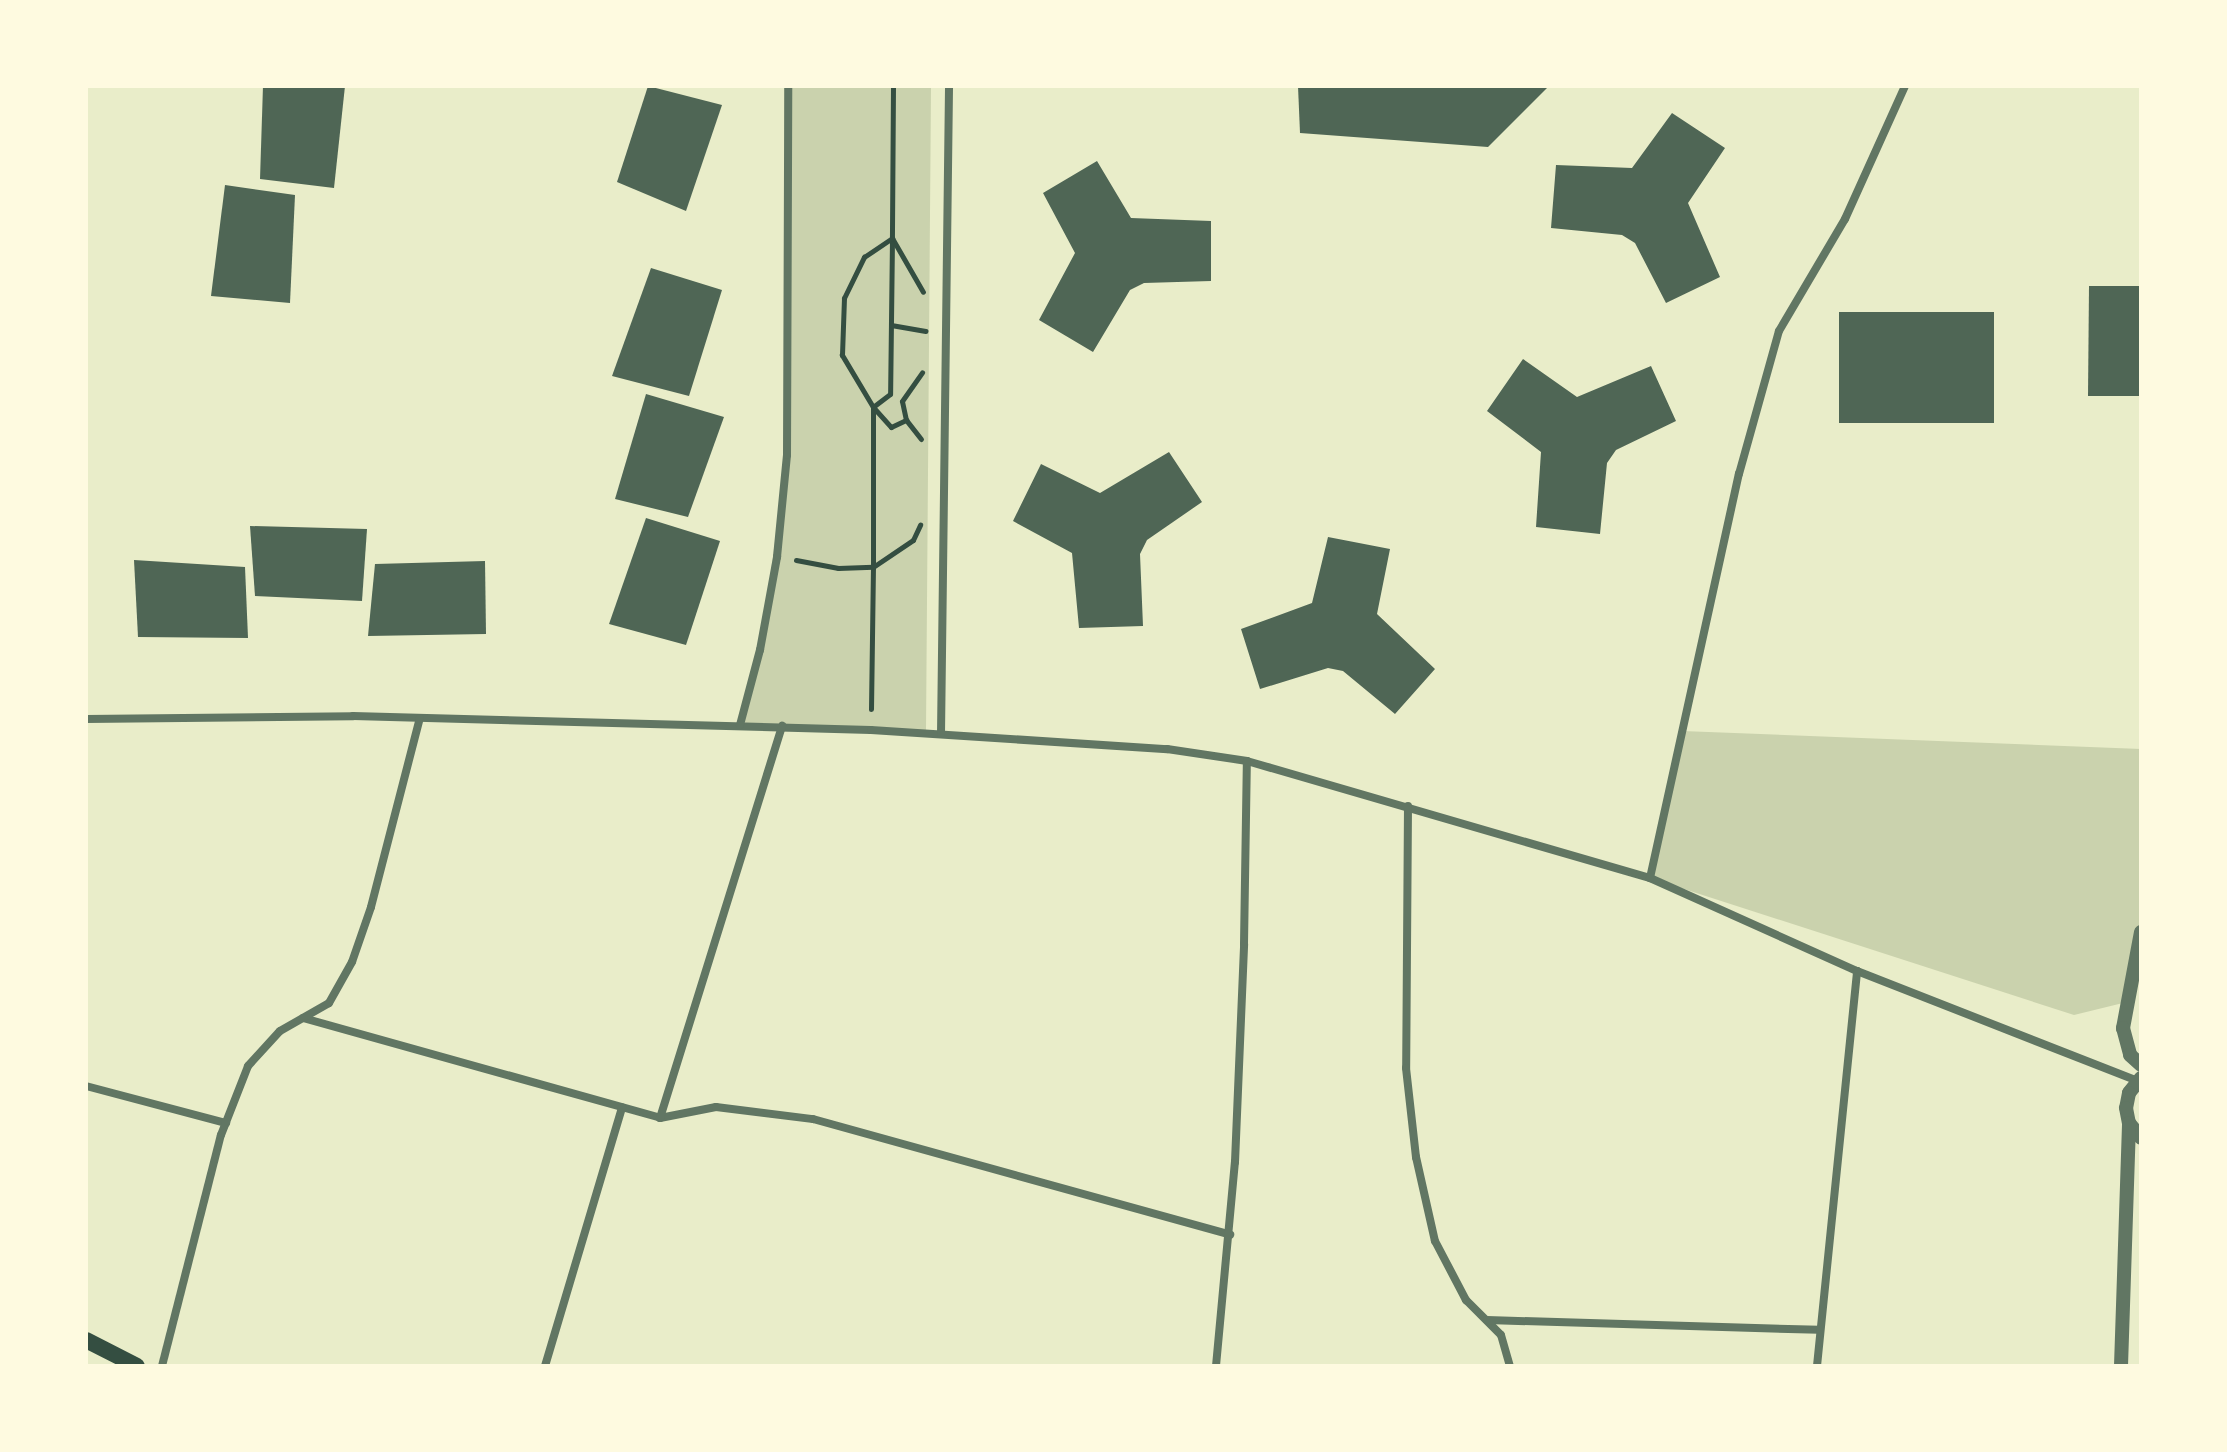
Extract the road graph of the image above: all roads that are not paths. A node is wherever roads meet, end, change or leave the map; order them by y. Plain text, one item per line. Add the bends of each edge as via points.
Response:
1 (788, 86) edge
2 (949, 86) edge
3 (1905, 86) edge
4 (420, 718) junction
5 (86, 719) edge
6 (740, 725) junction
7 (782, 726) junction
8 (941, 734) junction
9 (1247, 761) junction
10 (1408, 806) junction
11 (1650, 878) junction
12 (2141, 932) edge
13 (1857, 971) junction
14 (303, 1018) junction
15 (2141, 1065) edge
16 (2139, 1079) edge
17 (86, 1086) edge
18 (622, 1107) junction
19 (660, 1118) junction
20 (226, 1123) junction
21 (2129, 1123) junction
22 (2141, 1138) edge
23 (1230, 1235) junction
24 (1487, 1320) junction
25 (1819, 1330) junction
26 (86, 1340) edge
27 (137, 1366) edge
28 (162, 1366) edge
29 (545, 1366) edge
30 (1216, 1366) edge
31 (1510, 1366) edge
32 (1817, 1366) edge
33 (2121, 1366) edge

1 - 6 street via 787,455 777,557
2 - 8 street
3 - 11 street via 1845,219 1779,331 1739,474
4 - 5 street
4 - 6 street
4 - 14 street via 352,962 329,1003
6 - 7 street
7 - 8 street
7 - 19 street
8 - 9 street via 1167,749
9 - 10 street
9 - 23 street
10 - 11 street
10 - 24 street via 1406,1068 1416,1157 1435,1241 1466,1300
11 - 13 street
12 - 15 street via 2123,1028 2130,1055
13 - 16 street
13 - 25 street
14 - 18 street
14 - 20 street via 280,1031 248,1066
16 - 21 street via 2129,1093
17 - 20 street
18 - 19 street
18 - 29 street
19 - 23 street via 716,1107 813,1119
20 - 28 street
21 - 22 street
21 - 33 street
23 - 30 street
24 - 25 street
24 - 31 street via 1501,1335
25 - 32 street
26 - 27 main road

